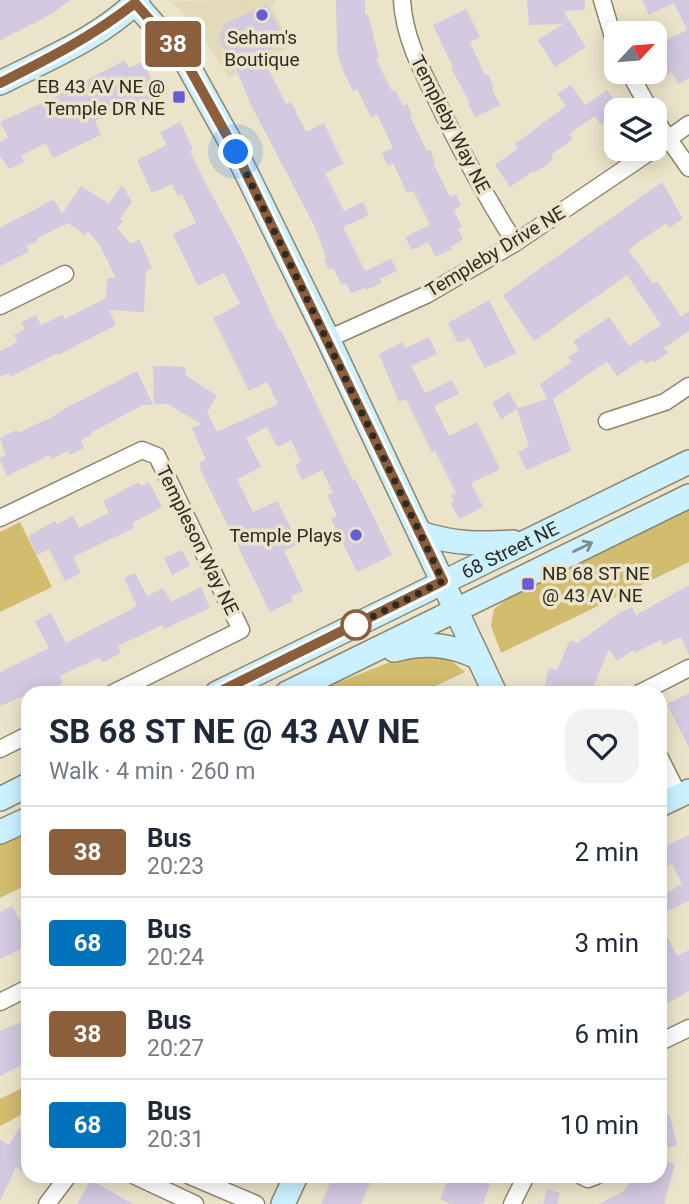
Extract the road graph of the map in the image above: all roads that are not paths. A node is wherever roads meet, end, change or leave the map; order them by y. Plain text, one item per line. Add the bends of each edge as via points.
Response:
1 (402, 0) edge
2 (602, 0) edge
3 (137, 1) edge
4 (608, 21) edge
5 (0, 83) edge
6 (689, 124) edge
7 (667, 140) edge
8 (667, 152) edge
9 (637, 161) edge
10 (689, 168) edge
11 (515, 243) junction
12 (65, 274) dead end
13 (0, 306) edge
14 (328, 339) junction
15 (689, 386) edge
16 (607, 421) dead end
17 (689, 461) edge
18 (689, 496) edge
19 (0, 518) edge
20 (420, 533) junction
21 (527, 541) junction
22 (443, 581) junction
23 (456, 610) junction
24 (361, 657) junction
25 (477, 657) junction
26 (689, 668) edge
27 (127, 686) edge
28 (231, 686) edge
29 (301, 686) edge
30 (492, 686) edge
31 (654, 686) edge
32 (21, 738) edge
33 (0, 749) edge
34 (667, 775) edge
35 (21, 788) edge
36 (676, 797) edge
37 (0, 799) edge
38 (21, 822) edge
39 (0, 832) edge
40 (21, 992) edge
41 (0, 1002) edge
42 (689, 1028) edge
43 (667, 1039) edge
44 (63, 1183) edge
45 (150, 1183) edge
46 (206, 1183) edge
47 (293, 1183) edge
48 (522, 1183) edge
49 (47, 1204) edge
50 (195, 1204) edge
51 (256, 1204) edge
52 (283, 1204) edge
53 (512, 1204) edge

1 - 11 street, Templeby Way NE via 414,53 461,151
2 - 4 street
3 - 5 main road via 77,44
3 - 14 main road via 185,60 201,88
6 - 7 street, Templeby Drive NE
8 - 10 street
9 - 11 street, Templeby Drive NE
11 - 14 street, Templeby Drive NE via 426,295
12 - 13 street
14 - 20 main road
15 - 16 street via 665,402
17 - 21 main road, 68 Street NE
23 -> 18 main road, 68 Street NE
19 - 27 street, Templeson Way NE via 142,450 157,456 241,630
20 - 21 main road via 470,544
20 - 22 main road
21 - 22 main road, 68 Street NE
22 - 23 main road
22 - 28 main road, 68 Street NE
23 - 24 main road, 68 Street NE
23 - 25 main road
24 - 25 main road via 430,644
24 - 29 main road, 68 Street NE
25 - 30 main road
26 - 31 street
32 - 33 street
34 - 36 street
35 - 37 main road
38 - 39 main road
40 - 41 street
42 - 43 street
44 - 49 street
45 - 50 street
46 - 51 street
47 - 52 main road
48 - 53 street

